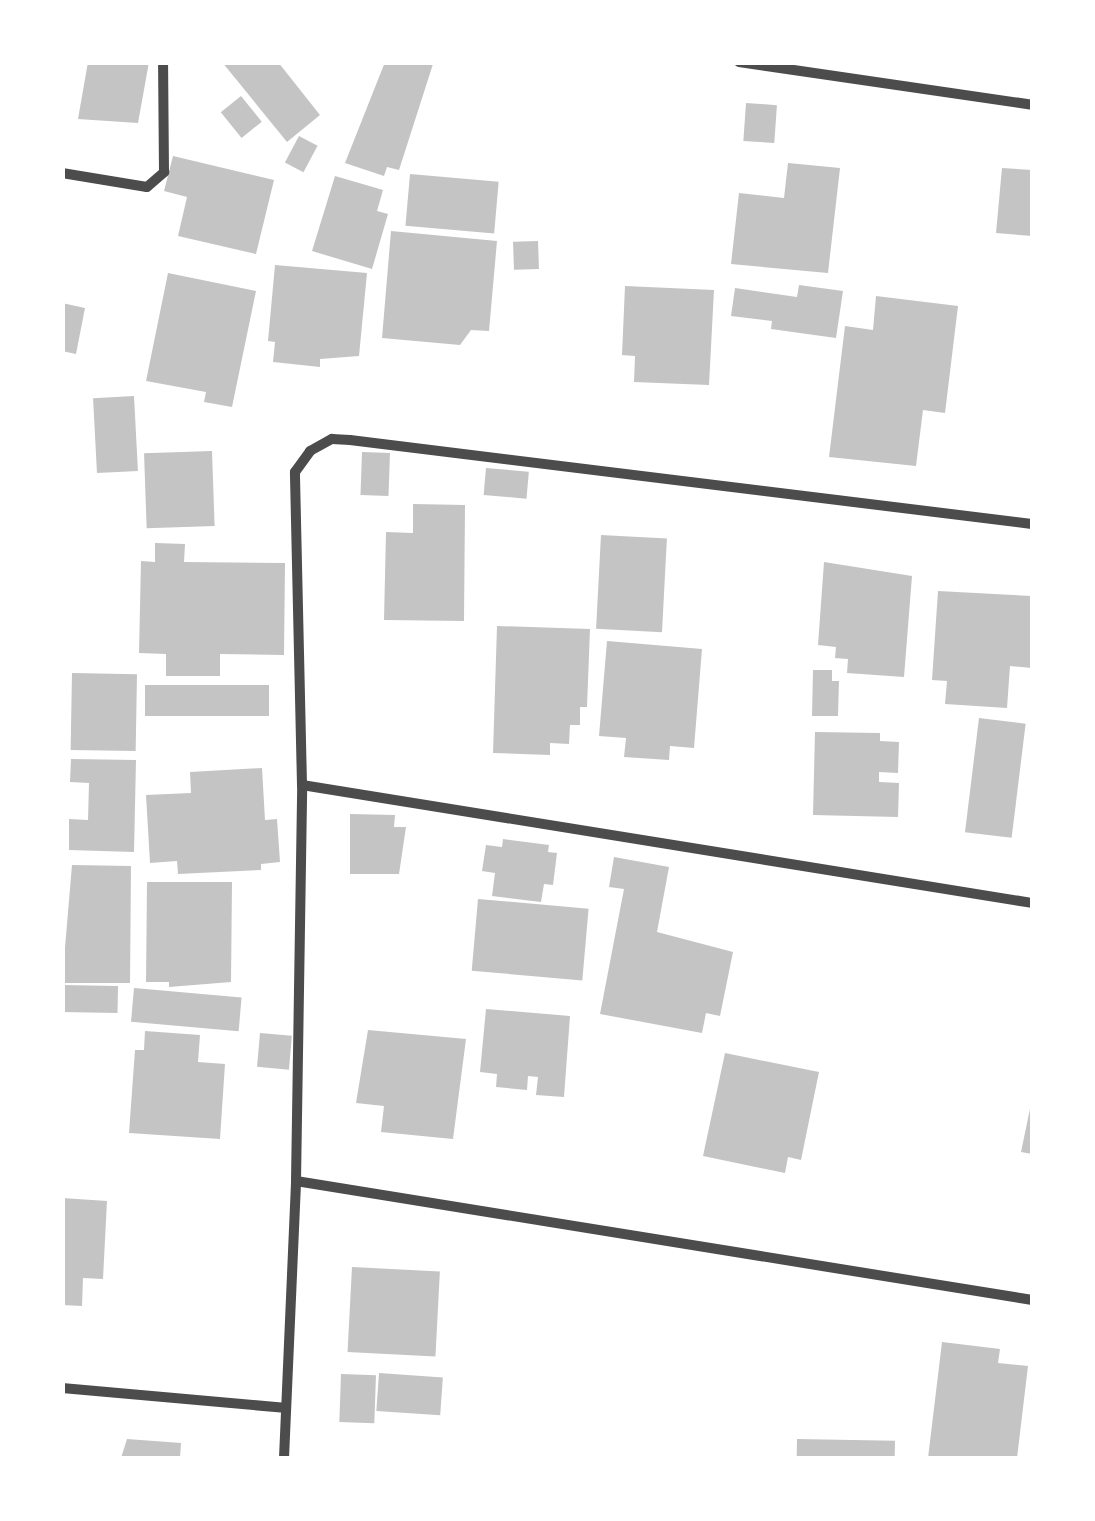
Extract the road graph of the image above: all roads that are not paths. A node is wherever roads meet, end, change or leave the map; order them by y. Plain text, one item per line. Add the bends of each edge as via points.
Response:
1 (162, 62) edge
2 (740, 62) edge
3 (1032, 105) edge
4 (62, 173) edge
5 (1032, 524) edge
6 (302, 784) junction
7 (1032, 903) edge
8 (296, 1181) junction
9 (1032, 1300) edge
10 (62, 1388) edge
11 (284, 1408) junction
12 (284, 1458) edge

1 - 4 street via 164,172 147,187
2 - 3 street
5 - 6 street via 332,439 310,451 294,472
6 - 7 street
6 - 8 street
8 - 9 street
8 - 11 street
10 - 11 street
11 - 12 street

